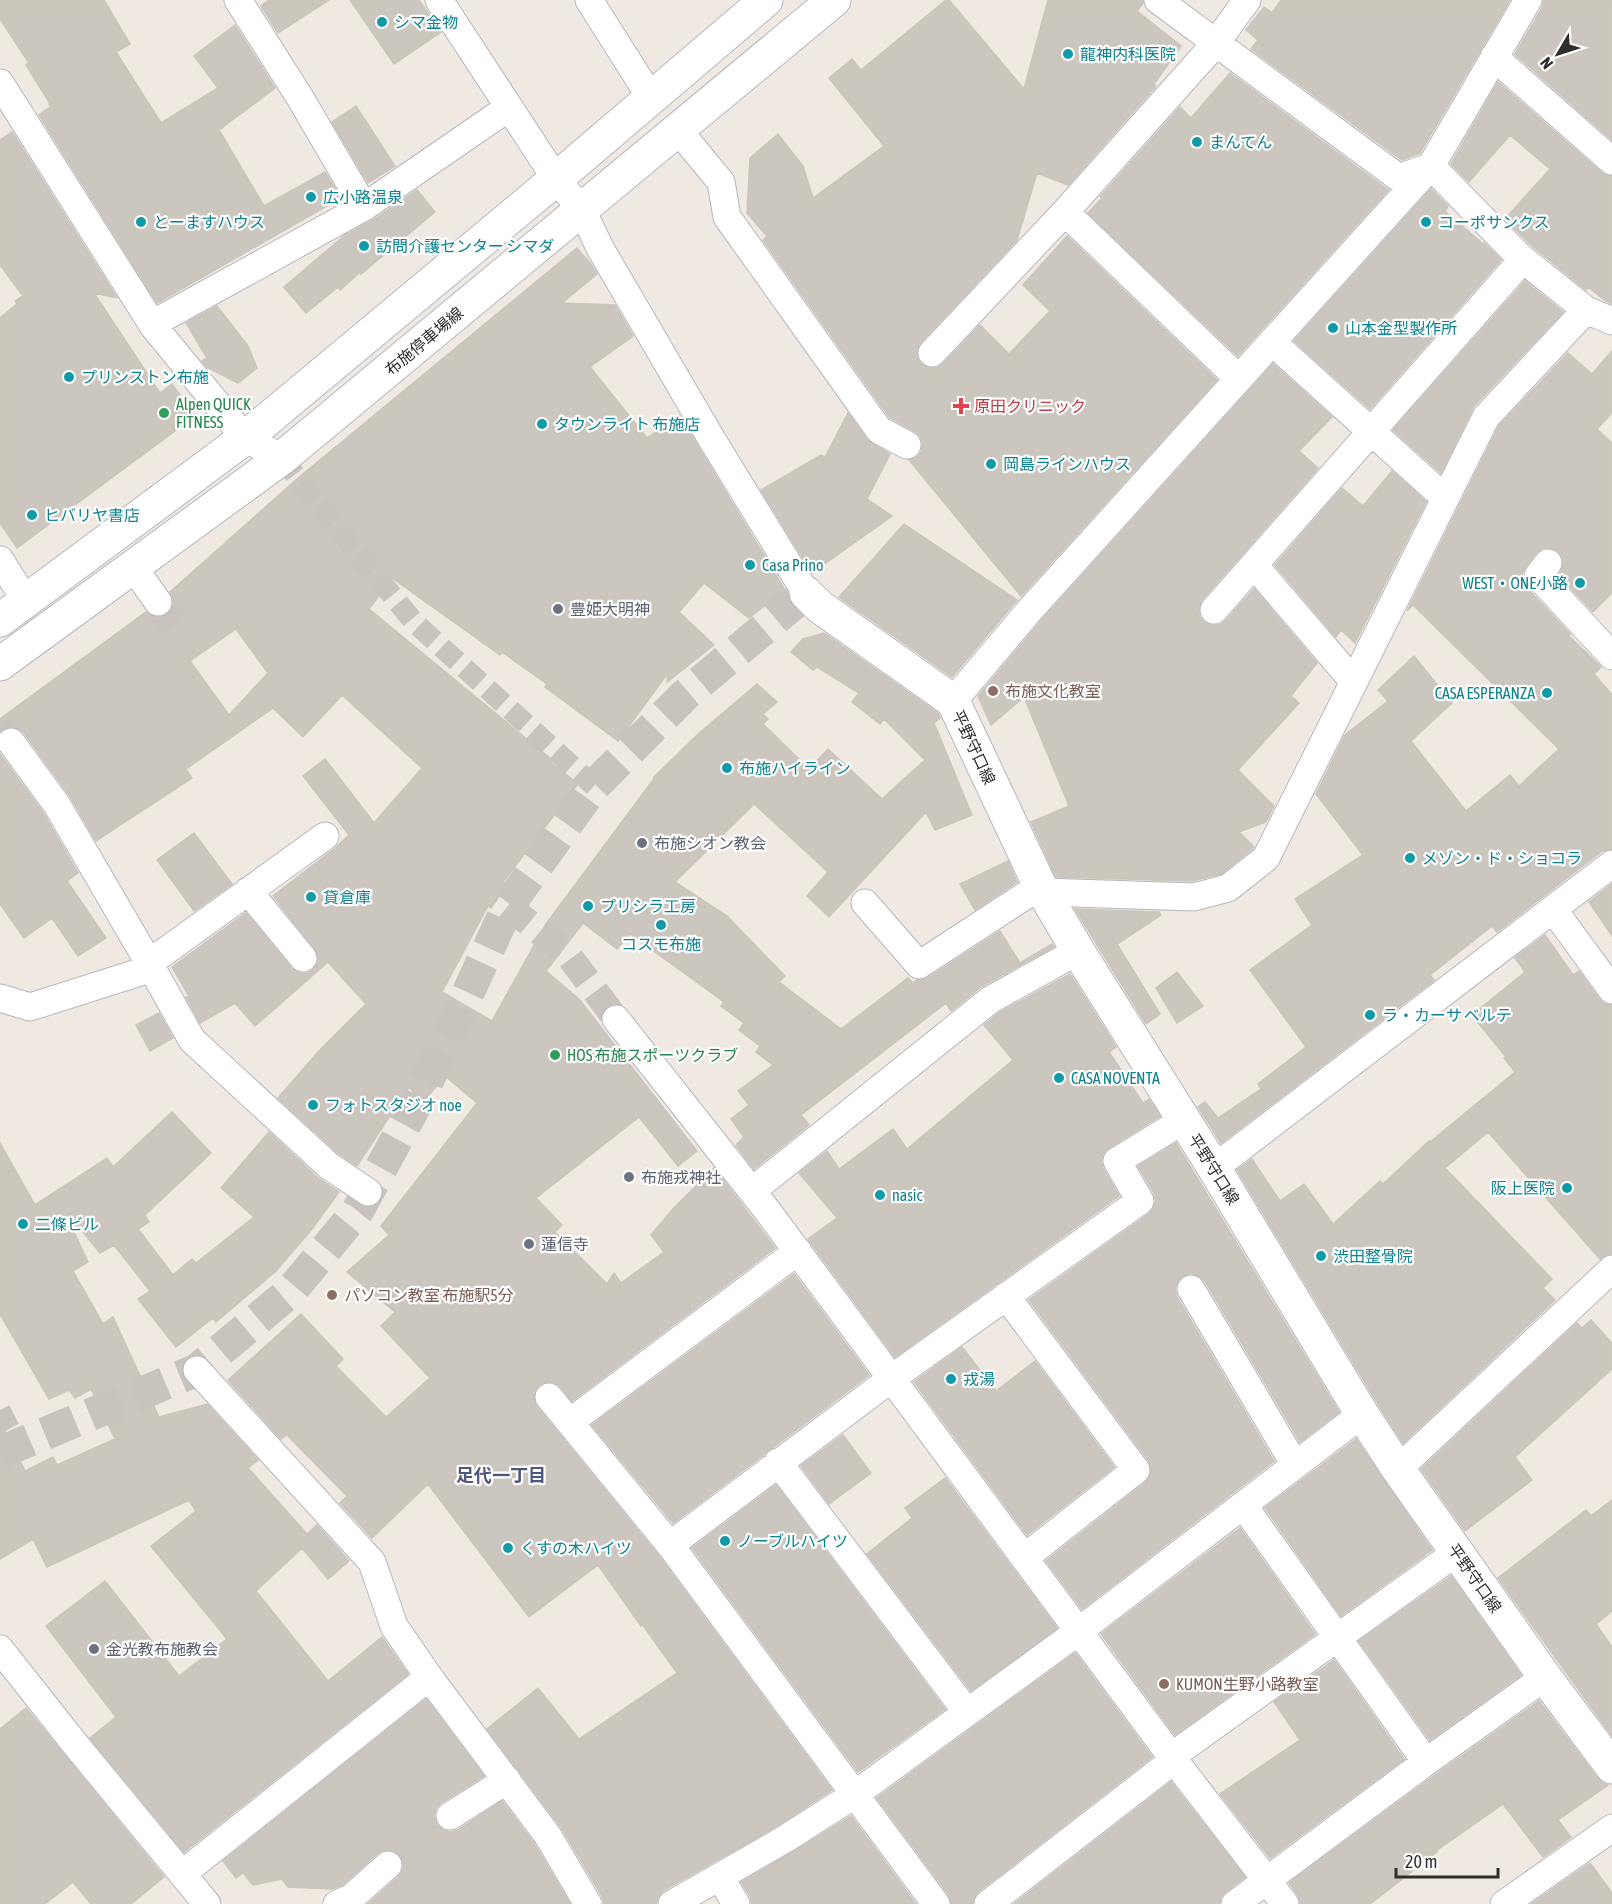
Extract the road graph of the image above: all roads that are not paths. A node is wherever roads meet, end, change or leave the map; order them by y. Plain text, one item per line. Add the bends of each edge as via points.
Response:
1 (238, 0) edge
2 (439, 0) edge
3 (589, 0) edge
4 (766, 0) edge
5 (834, 0) edge
6 (1158, 0) edge
7 (1247, 0) edge
8 (1528, 0) edge
9 (1216, 43) junction
10 (1494, 57) junction
11 (0, 82) edge
12 (651, 98) junction
13 (508, 108) junction
14 (10, 121) edge
15 (678, 130) junction
16 (1612, 161) edge
17 (1431, 166) junction
18 (556, 179) junction
19 (364, 207) junction
20 (582, 210) junction
21 (1065, 212) junction
22 (1519, 256) junction
23 (1586, 309) junction
24 (1612, 321) edge
25 (152, 324) junction
26 (1272, 342) junction
27 (932, 353) dead end
28 (1239, 379) junction
29 (1372, 432) junction
30 (245, 438) junction
31 (907, 446) dead end
32 (282, 458) junction
33 (1445, 498) junction
34 (0, 561) edge
35 (1548, 563) dead end
36 (1254, 565) junction
37 (133, 567) junction
38 (806, 592) joint
39 (26, 601) junction
40 (158, 602) tunnel mouth
41 (1214, 610) dead end
42 (0, 620) edge
43 (1612, 656) edge
44 (0, 664) edge
45 (1354, 682) junction
46 (953, 701) junction
47 (11, 742) tunnel mouth
48 (325, 836) dead end
49 (1612, 864) edge
50 (1042, 889) junction
51 (248, 891) junction
52 (865, 903) dead end
53 (1553, 909) junction
54 (1078, 951) junction
55 (303, 958) dead end
56 (151, 965) junction
57 (1612, 990) edge
58 (0, 998) edge
59 (616, 1019) tunnel mouth
60 (1184, 1120) junction
61 (1214, 1168) junction
62 (752, 1191) junction
63 (368, 1192) dead end
64 (798, 1251) junction
65 (1612, 1269) edge
66 (1191, 1289) dead end
67 (1006, 1296) junction
68 (197, 1370) dead end
69 (892, 1378) junction
70 (549, 1397) dead end
71 (1362, 1414) junction
72 (570, 1422) junction
73 (778, 1462) junction
74 (1295, 1465) junction
75 (1398, 1469) junction
76 (1243, 1505) junction
77 (670, 1545) junction
78 (1457, 1552) junction
79 (1025, 1557) junction
80 (1079, 1631) junction
81 (1337, 1638) junction
82 (0, 1649) edge
83 (429, 1677) junction
84 (1545, 1677) junction
85 (967, 1713) junction
86 (1173, 1758) junction
87 (1426, 1762) junction
88 (1612, 1767) edge
89 (507, 1780) junction
90 (854, 1795) junction
91 (450, 1816) dead end
92 (1612, 1828) edge
93 (388, 1865) dead end
94 (182, 1874) junction
95 (720, 1877) junction
96 (1267, 1880) junction
97 (207, 1904) edge
98 (337, 1904) edge
99 (588, 1904) edge
100 (672, 1904) edge
101 (736, 1904) edge
102 (936, 1904) edge
103 (988, 1904) edge
104 (1235, 1904) edge
105 (1285, 1904) edge
106 (1504, 1904) edge

1 - 19 street
2 - 13 street
3 - 12 street
4 - 12 main road
5 - 15 main road, 布施停車場線
6 - 9 street
7 - 9 street
8 - 10 street
9 - 17 street via 1399,178
9 - 21 street
10 - 16 street
10 - 17 street
11 - 14 street
12 - 18 main road
13 - 18 street
13 - 19 street
14 - 25 street
15 - 20 main road, 布施停車場線
15 - 31 street via 721,182 727,217 879,430
17 - 22 street
17 - 26 street
18 - 20 street
18 - 30 main road
19 - 25 street
20 - 32 main road, 布施停車場線
20 - 38 street via 705,429
21 - 27 street
21 - 28 street
22 - 23 street
22 - 29 street via 1517,266
23 - 24 street
23 - 33 street via 1486,417
25 - 30 street
26 - 28 street
26 - 29 street
28 - 46 street
29 - 33 street
29 - 36 street
30 - 32 street
30 - 39 main road
32 - 37 main road, 布施停車場線
33 - 45 street
34 - 39 street
35 - 43 street via 1538,576
36 - 41 street
36 - 45 street
37 - 40 street
37 - 44 main road, 布施停車場線
38 - 46 main road, 平野守口線 via 820,608
39 - 42 main road
45 - 50 street via 1266,858 1227,888 1194,897
46 - 50 main road, 平野守口線
47 - 56 street via 57,805
48 - 51 street
49 - 53 street
50 - 52 street via 919,966
50 - 54 main road, 平野守口線
51 - 55 street
51 - 56 street
53 - 57 street
53 - 61 street
54 - 60 main road, 平野守口線
54 - 62 street via 990,1000
56 - 58 street via 30,1007
56 - 63 street via 192,1040 329,1166
59 - 62 street
60 - 61 main road, 平野守口線
60 - 67 street via 1117,1161 1140,1201
61 - 71 main road, 平野守口線
62 - 64 street
64 - 69 street
64 - 72 street
65 - 75 street
66 - 74 street
67 - 69 street
67 - 79 street via 1136,1470
68 - 83 street via 372,1562 394,1626
69 - 73 street
69 - 79 street
70 - 72 street
71 - 74 street
71 - 75 main road, 平野守口線
72 - 77 street
73 - 77 street
73 - 85 street
74 - 76 street
75 - 78 main road, 平野守口線
76 - 80 street
76 - 81 street
77 - 90 street
78 - 81 street
78 - 84 main road, 平野守口線
79 - 80 street
80 - 85 street
80 - 86 street
81 - 86 street
81 - 87 street
82 - 94 street
83 - 89 street
83 - 94 street
84 - 87 street
84 - 88 main road, 平野守口線
85 - 90 street
86 - 96 street
86 - 103 street
87 - 96 street
89 - 91 street
89 - 99 street via 548,1836
90 - 95 street
90 - 102 street
92 - 106 street
93 - 98 street via 351,1898
94 - 97 street
95 - 100 street
95 - 101 street
96 - 104 street
96 - 105 street

